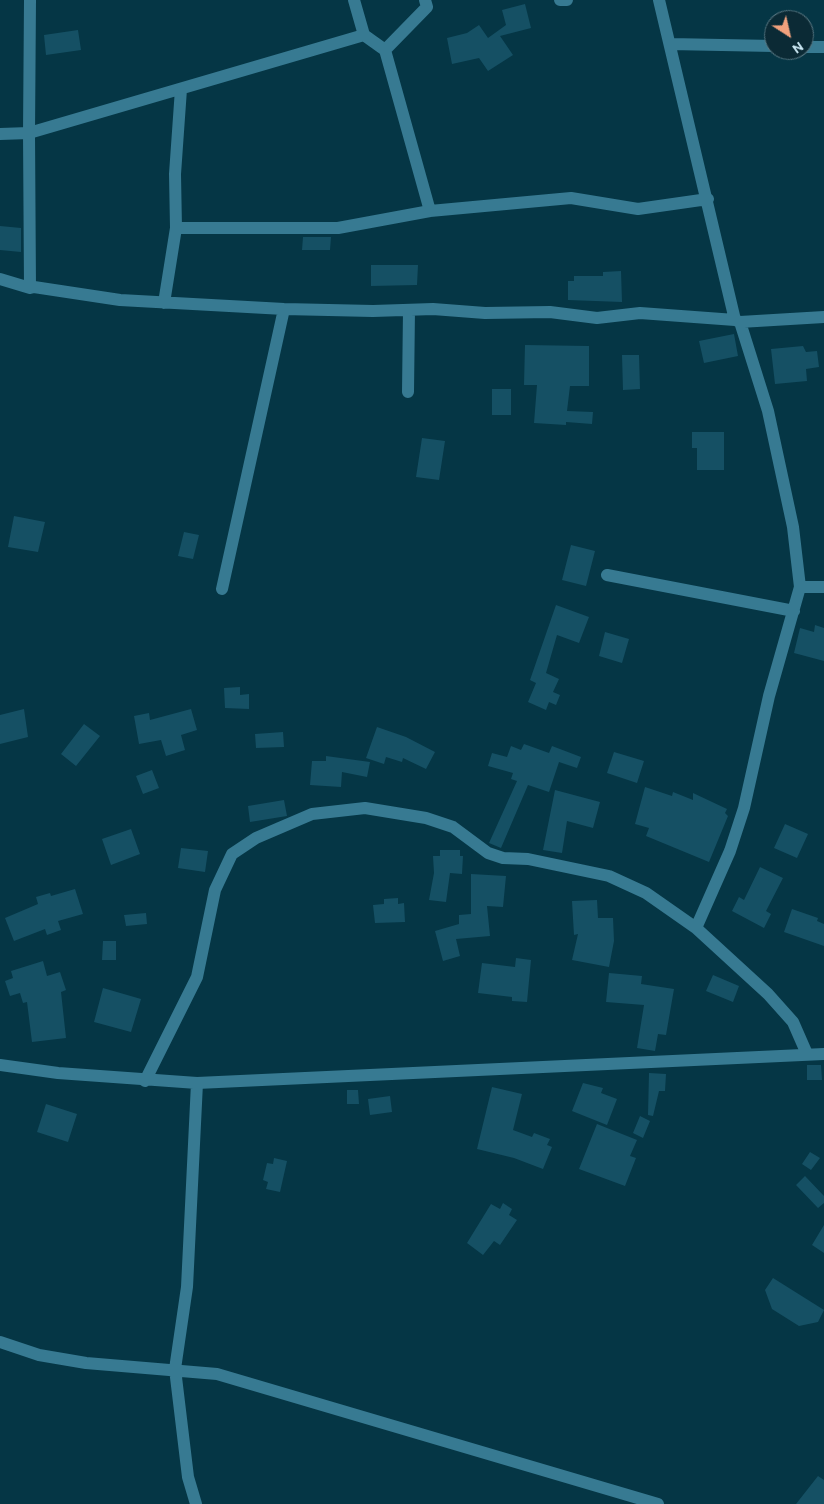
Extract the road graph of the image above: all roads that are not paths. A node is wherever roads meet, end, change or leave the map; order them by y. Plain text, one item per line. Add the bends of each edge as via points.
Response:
1 (30, 0) edge
2 (354, 0) edge
3 (425, 0) edge
4 (560, 0) edge
5 (567, 0) edge
6 (659, 0) edge
7 (364, 35) junction
8 (670, 44) junction
9 (764, 46) edge
10 (385, 50) junction
11 (182, 89) junction
12 (29, 133) junction
13 (0, 134) edge
14 (708, 200) junction
15 (430, 210) junction
16 (176, 228) junction
17 (0, 280) edge
18 (30, 288) junction
19 (164, 303) junction
20 (284, 310) junction
21 (409, 310) junction
22 (824, 317) edge
23 (738, 321) junction
24 (408, 392) dead end
25 (607, 575) dead end
26 (800, 586) junction
27 (824, 586) edge
28 (222, 589) dead end
29 (794, 611) junction
30 (696, 928) junction
31 (807, 1054) junction
32 (824, 1054) edge
33 (0, 1065) edge
34 (145, 1081) junction
35 (197, 1083) junction
36 (0, 1342) edge
37 (175, 1369) junction
38 (196, 1504) edge
39 (658, 1504) edge

1 - 12 street
2 - 7 street
3 - 10 street via 427,7
4 - 5 street
6 - 8 street
7 - 10 street
7 - 11 street
8 - 9 street
8 - 14 street
10 - 15 street
11 - 12 street
11 - 16 street via 175,174
12 - 13 street
12 - 18 street
14 - 15 street via 638,209 571,198
14 - 23 street
15 - 16 street via 338,228
16 - 19 street
17 - 18 street
18 - 19 street
19 - 20 street
20 - 21 street
20 - 28 street
21 - 23 street via 485,314 550,312 597,318 640,313
21 - 24 street
22 - 23 street
23 - 26 street via 768,411 793,527
25 - 29 street
26 - 27 street
26 - 29 street
29 - 30 street via 769,696 744,808 730,851
30 - 31 street via 768,994 793,1022
30 - 34 street via 646,893 609,876 528,859 503,858 488,853 453,827 426,818 365,808 312,814 256,838 232,854 215,890 197,977
31 - 32 street
31 - 35 street
33 - 34 street
34 - 35 street
35 - 37 street via 187,1287
36 - 37 street via 39,1356
37 - 38 street via 188,1477
37 - 39 street via 217,1374

